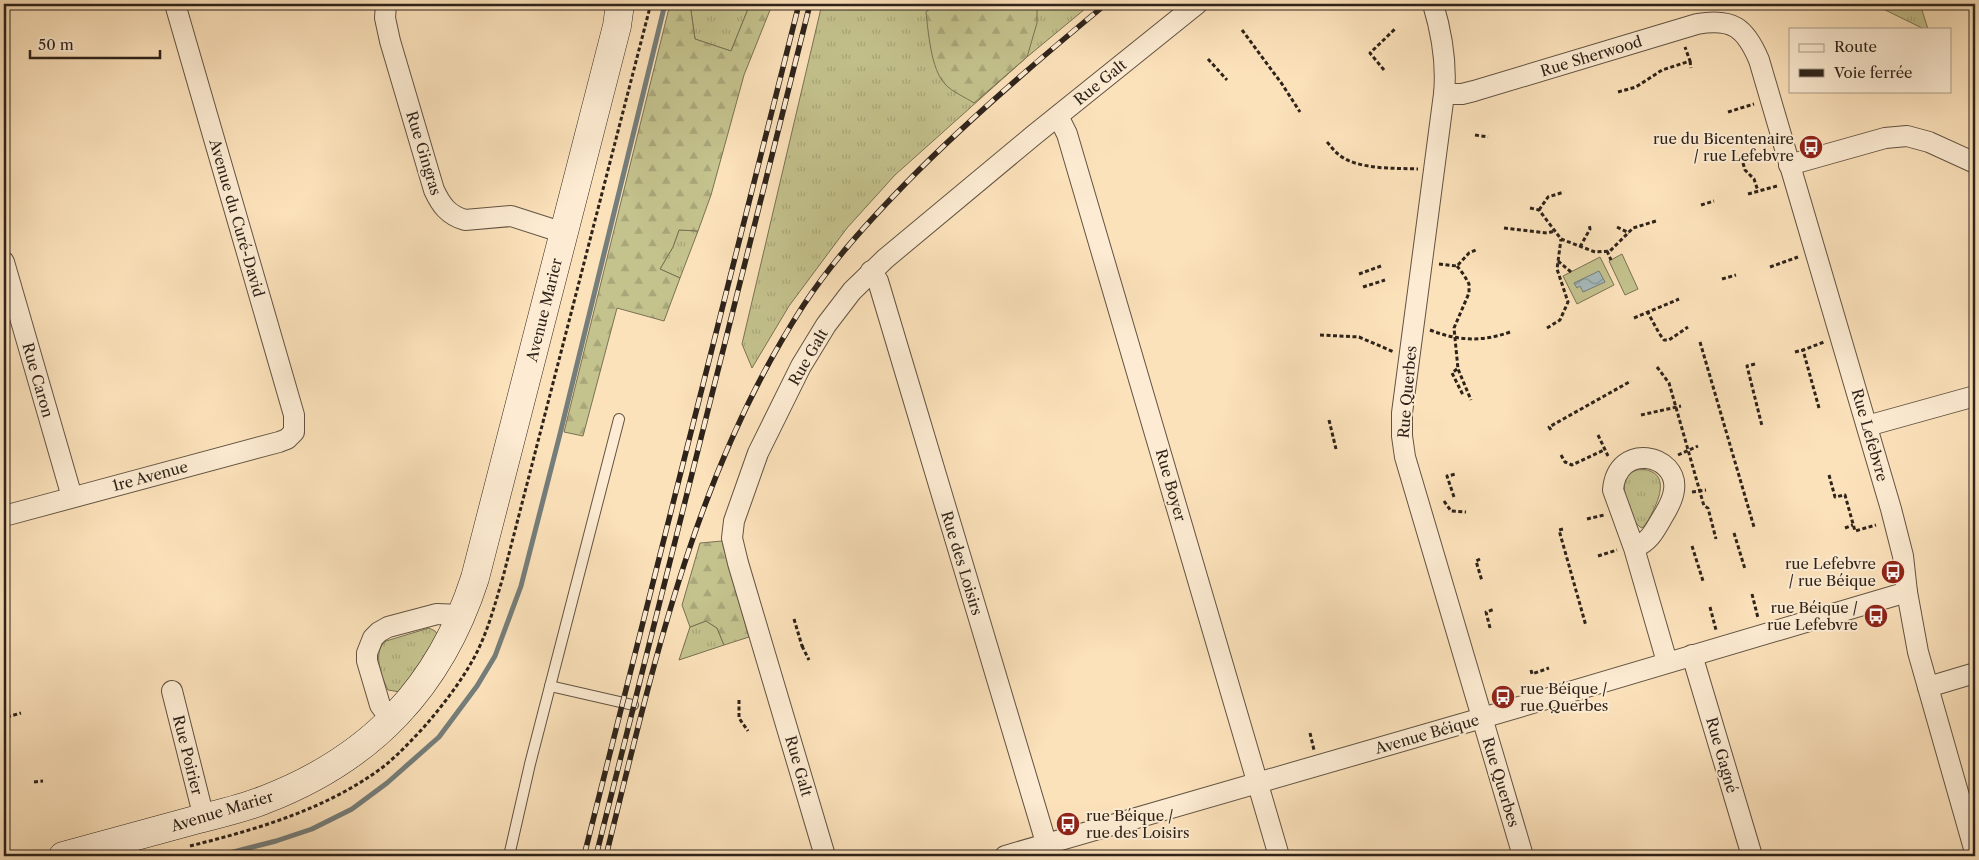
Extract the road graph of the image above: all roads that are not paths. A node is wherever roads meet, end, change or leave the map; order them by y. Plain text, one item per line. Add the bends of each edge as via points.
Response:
1 (174, 4) edge
2 (386, 4) edge
3 (620, 4) edge
4 (1197, 4) edge
5 (1433, 4) edge
6 (1737, 27) joint
7 (1444, 94) junction
8 (1058, 116) junction
9 (1975, 164) edge
10 (1790, 165) junction
11 (564, 233) junction
12 (4, 262) edge
13 (871, 271) junction
14 (1975, 396) edge
15 (619, 419) dead end
16 (1868, 426) junction
17 (294, 432) joint
18 (72, 497) junction
19 (4, 516) edge
20 (1626, 549) road end
21 (1906, 592) junction
22 (462, 615) junction
23 (1692, 655) junction
24 (1667, 662) junction
25 (1975, 673) edge
26 (550, 686) junction
27 (1928, 687) junction
28 (172, 692) dead end
29 (633, 705) dead end
30 (1482, 718) junction
31 (391, 720) junction
32 (1258, 782) junction
33 (204, 818) junction
34 (1048, 850) edge
35 (1975, 852) edge
36 (64, 856) edge
37 (509, 856) edge
38 (825, 856) edge
39 (1005, 856) edge
40 (1279, 856) edge
41 (1523, 856) edge
42 (1752, 856) edge

1 - 17 street, Avenue du Curé-David via 294,415
2 - 11 street, Rue Gingras via 385,18 390,40 434,190 444,209 465,220 511,216
3 - 11 street, Avenue Marier
4 - 8 street, Rue Galt
5 - 7 street, Rue Querbes via 1443,44
6 - 7 street, Rue Sherwood via 1723,22 1696,24 1474,91
6 - 10 street, Rue Lefebvre via 1749,39 1759,60
7 - 30 street, Rue Querbes via 1402,413 1402,436 1405,457
8 - 13 street, Rue Galt
8 - 32 street, Rue Boyer via 1067,134
9 - 10 street via 1929,142 1907,136 1886,138
10 - 16 street, Rue Lefebvre
11 - 22 street, Avenue Marier via 475,578
12 - 18 street, Rue Caron
13 - 34 street, Rue des Loisirs via 878,281
13 - 38 street, Rue Galt via 844,301 801,366 755,460 732,538
14 - 16 street
15 - 26 lane
16 - 21 street, Rue Lefebvre via 1900,544
17 - 18 street, 1re Avenue via 279,442
18 - 19 street, 1re Avenue
20 - 24 street
21 - 23 street, Avenue Béique
21 - 27 street, Rue Lefebvre
22 - 31 street, Avenue Marier via 430,675
22 - 31 street via 437,614 388,627 373,638 367,653 369,669 380,705
23 - 24 street, Avenue Béique
23 - 42 street, Rue Gagné
24 - 30 street, Avenue Béique
25 - 27 street
26 - 29 lane
26 - 37 lane
27 - 35 street, Rue Lefebvre
28 - 33 street, Rue Poirier
30 - 32 street, Avenue Béique
30 - 41 street, Rue Querbes
31 - 33 street, Avenue Marier via 349,756 312,778 264,800
32 - 34 street, Avenue Béique
32 - 40 street, Rue Boyer
33 - 36 street, Avenue Marier
34 - 39 street, Avenue Béique

